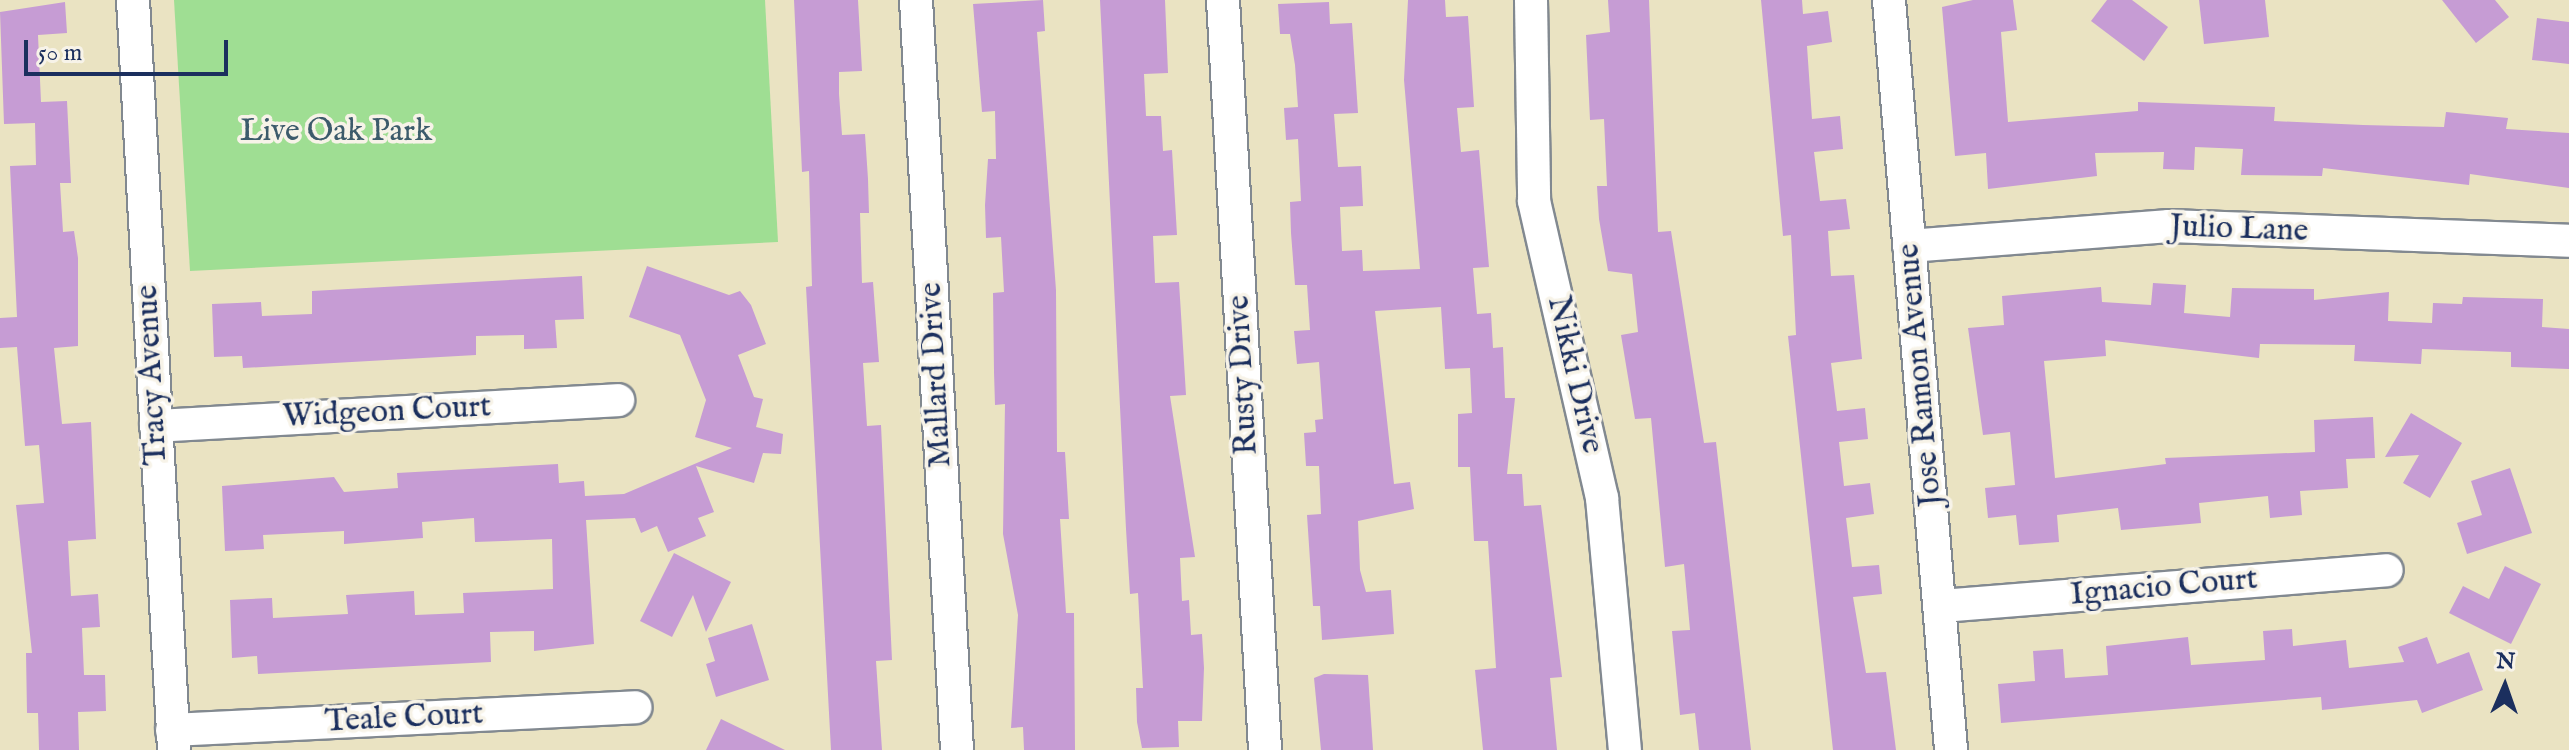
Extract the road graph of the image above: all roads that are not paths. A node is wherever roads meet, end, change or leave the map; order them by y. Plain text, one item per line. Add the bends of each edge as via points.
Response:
1 (133, 0) edge
2 (916, 0) edge
3 (1223, 0) edge
4 (1531, 0) edge
5 (1889, 0) edge
6 (2569, 241) edge
7 (1909, 246) junction
8 (618, 400) dead end
9 (156, 426) junction
10 (2387, 570) dead end
11 (1942, 606) junction
12 (635, 707) dead end
13 (173, 740) edge
14 (957, 750) edge
15 (1265, 750) edge
16 (1625, 750) edge
17 (1951, 750) edge

1 - 9 street, Tracy Avenue
2 - 14 street, Mallard Drive
3 - 15 street, Rusty Drive
4 - 16 street, Nikki Drive via 1534,201 1602,498
5 - 7 street, Jose Ramon Avenue
6 - 7 street, Julio Lane via 2169,226
7 - 11 street, Jose Ramon Avenue
8 - 9 street, Widgeon Court
9 - 13 street, Tracy Avenue
10 - 11 street, Ignacio Court
11 - 17 street, Jose Ramon Avenue
12 - 13 street, Teale Court

